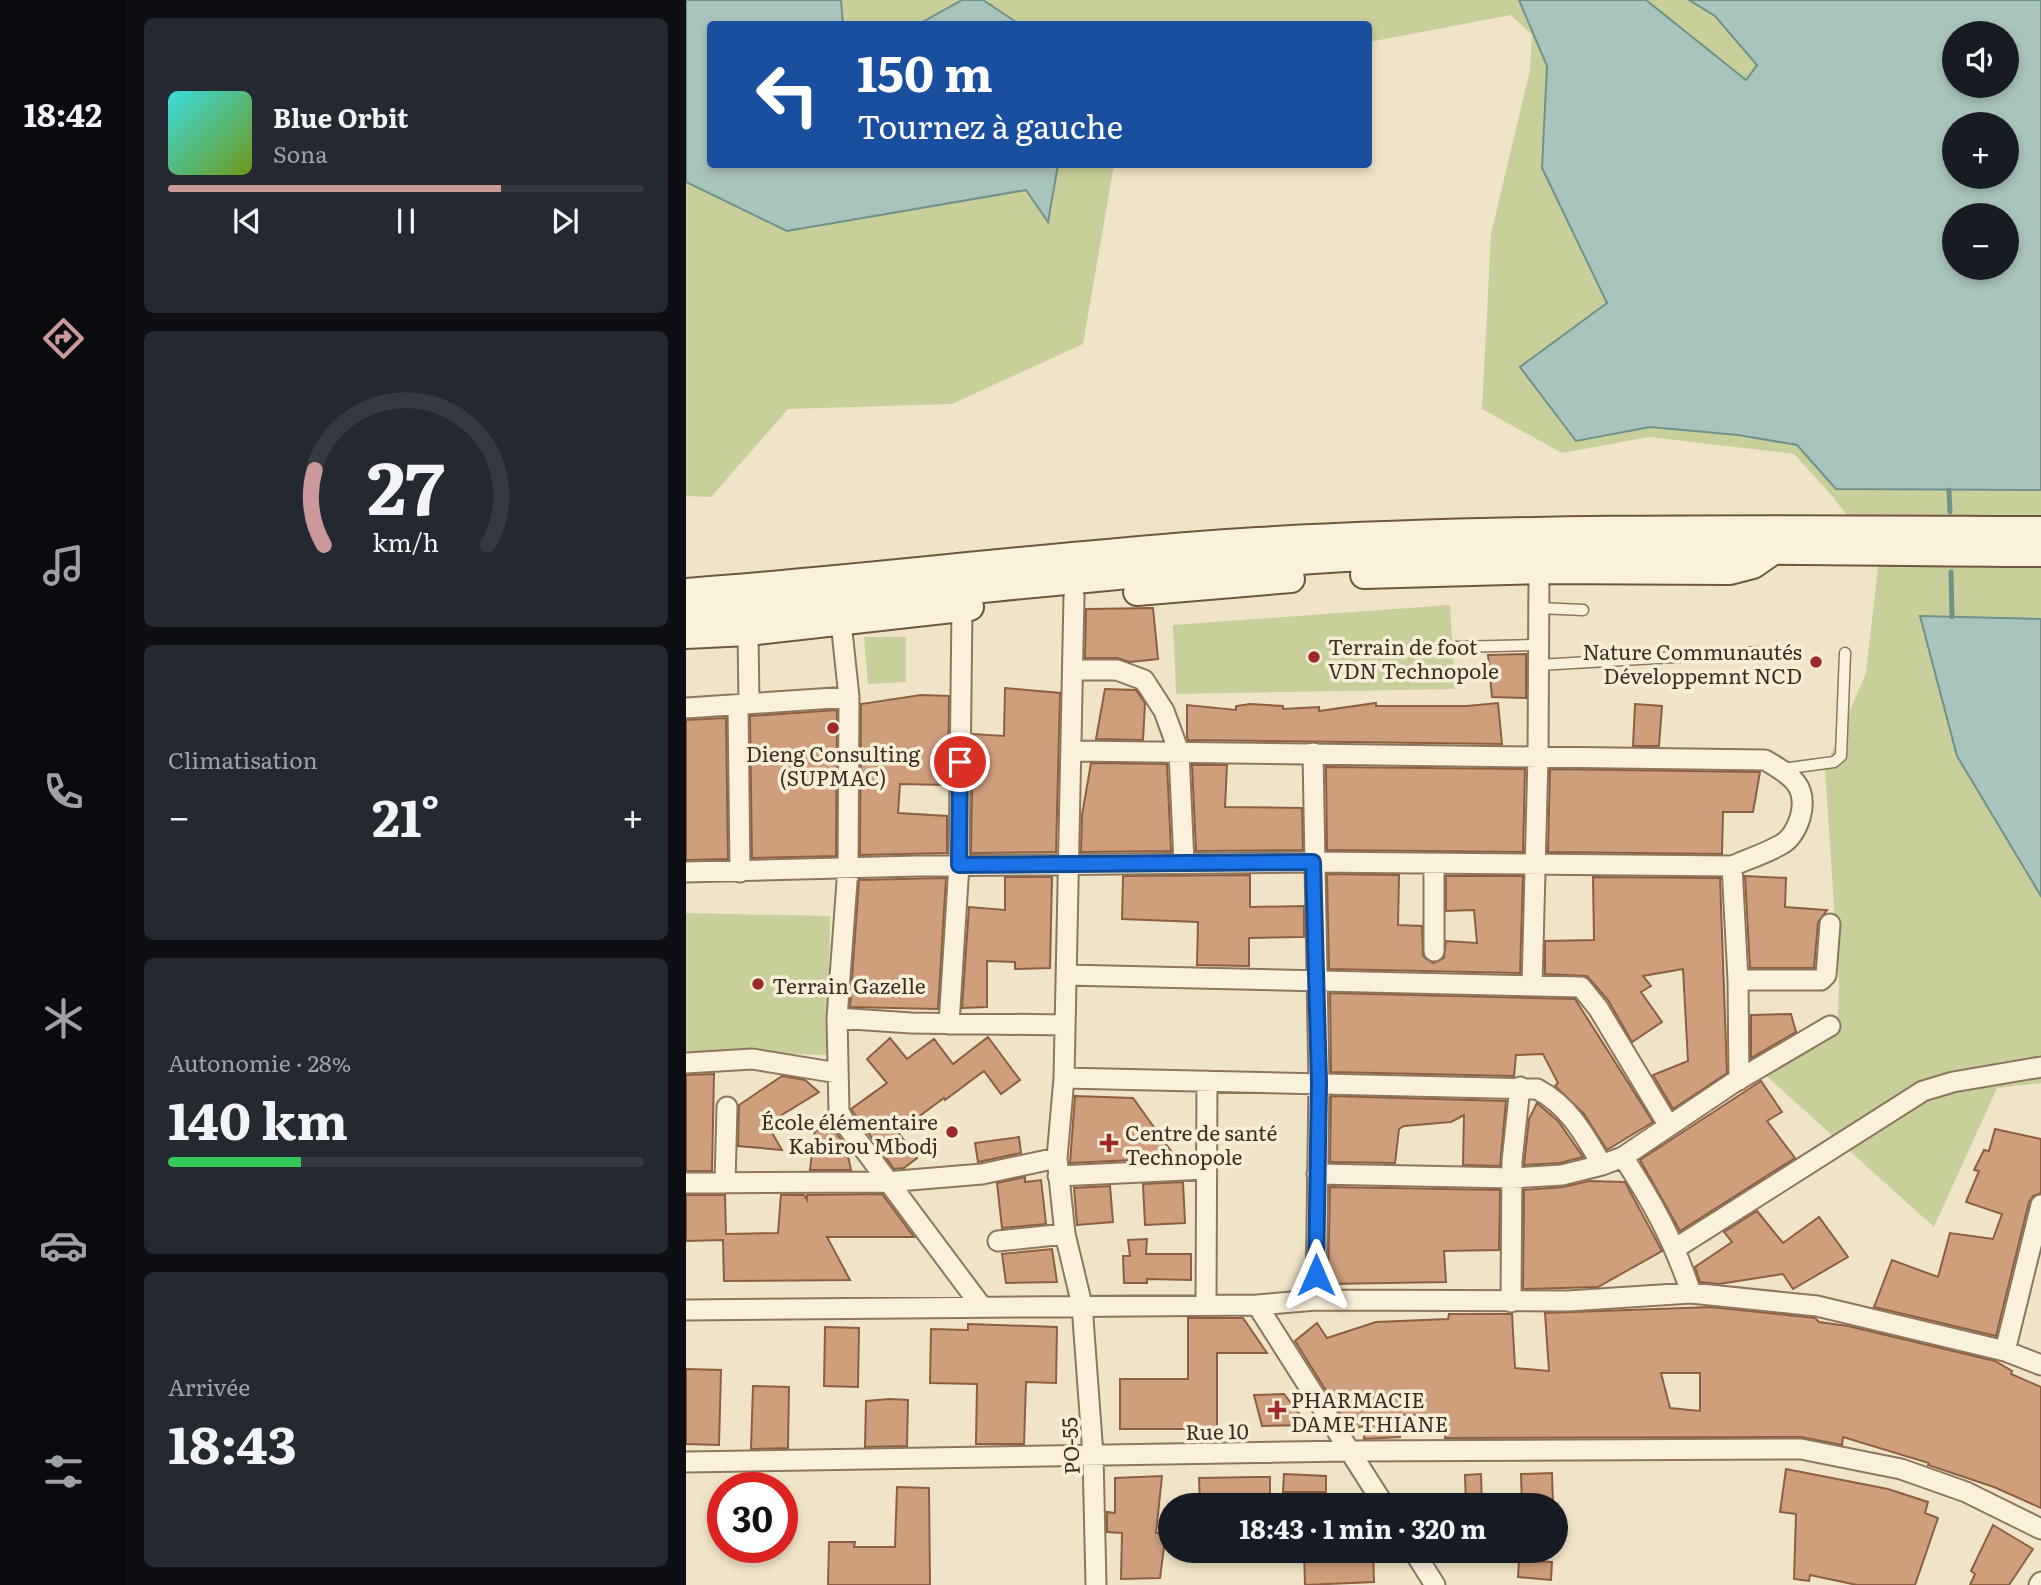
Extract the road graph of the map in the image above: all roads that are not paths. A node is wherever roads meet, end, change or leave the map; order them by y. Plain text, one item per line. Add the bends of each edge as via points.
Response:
1 (2041, 530) edge
2 (1771, 552) junction
3 (2041, 553) edge
4 (1539, 570) junction
5 (686, 592) edge
6 (1074, 596) junction
7 (962, 608) junction
8 (1539, 608) junction
9 (1583, 610) dead end
10 (732, 612) junction
11 (686, 615) edge
12 (841, 622) junction
13 (809, 625) junction
14 (748, 632) junction
15 (686, 635) edge
16 (1456, 647) dead end
17 (1758, 652) dead end
18 (1845, 653) dead end
19 (1539, 655) junction
20 (1073, 670) junction
21 (849, 697) junction
22 (743, 704) junction
23 (686, 708) edge
24 (1073, 751) junction
25 (1179, 752) junction
26 (1313, 753) junction
27 (1538, 757) junction
28 (1781, 769) junction
29 (1313, 862) junction
30 (1070, 863) junction
31 (1184, 863) junction
32 (1434, 863) junction
33 (1536, 864) junction
34 (959, 865) junction
35 (1732, 866) junction
36 (848, 868) junction
37 (686, 872) edge
38 (740, 872) junction
39 (1830, 924) dead end
40 (1434, 951) dead end
41 (1066, 975) junction
42 (1315, 978) junction
43 (1738, 980) junction
44 (1532, 986) junction
45 (837, 1018) junction
46 (949, 1024) junction
47 (1064, 1025) junction
48 (1830, 1026) dead end
49 (686, 1063) edge
50 (2041, 1067) edge
51 (838, 1073) junction
52 (1064, 1078) junction
53 (1739, 1080) junction
54 (1207, 1081) junction
55 (1319, 1083) junction
56 (1520, 1087) junction
57 (727, 1107) dead end
58 (1670, 1126) junction
59 (1623, 1157) junction
60 (1602, 1165) junction
61 (1057, 1167) junction
62 (1206, 1169) junction
63 (1317, 1174) junction
64 (1512, 1178) junction
65 (886, 1182) junction
66 (686, 1183) edge
67 (725, 1183) junction
68 (2041, 1205) edge
69 (1065, 1234) junction
70 (998, 1241) dead end
71 (1676, 1248) junction
72 (1691, 1293) junction
73 (1316, 1300) junction
74 (1511, 1302) junction
75 (1206, 1305) junction
76 (1257, 1305) junction
77 (1082, 1306) junction
78 (982, 1307) junction
79 (686, 1310) edge
80 (2005, 1351) junction
81 (2041, 1365) edge
82 (1350, 1451) junction
83 (1093, 1455) junction
84 (686, 1462) edge
85 (1376, 1493) edge
86 (2041, 1530) edge
87 (1421, 1563) edge
88 (1096, 1585) edge
89 (1435, 1585) edge

1 - 5 main road via 1410,533 1252,542
2 - 3 main road
2 - 4 main road via 1753,565 1730,571
2 - 10 main road via 1407,555 1253,564
4 - 6 main road via 1332,576
4 - 8 street
6 - 7 main road
6 - 20 street, PO-55
7 - 12 main road
7 - 34 street
8 - 9 lane
8 - 19 street
10 - 11 main road
10 - 13 main road
12 - 13 main road
12 - 21 street
13 - 14 main road
14 - 15 main road
14 - 22 street
16 - 19 lane
17 - 19 lane
18 - 28 lane via 1841,756 1833,762
19 - 27 street
20 - 24 street, PO-55
20 - 25 street via 1117,670 1144,680 1164,711
21 - 22 street
21 - 36 street
22 - 23 street
22 - 38 street
24 - 25 street
24 - 30 street, PO-55
25 - 26 street
25 - 31 street
26 - 27 street
26 - 29 street
27 - 28 street via 1765,760
27 - 33 street
28 - 35 street via 1800,786 1804,801 1797,827 1784,843
29 - 31 street
29 - 32 street
29 - 42 street
30 - 31 street
30 - 34 street
30 - 41 street, PO-55
32 - 33 street
32 - 40 street
33 - 35 street
33 - 44 street
34 - 36 street
34 - 46 street
35 - 43 street
36 - 38 street
36 - 45 street
37 - 38 street
39 - 43 street via 1826,975 1821,980
41 - 42 street
41 - 47 street, PO-55
42 - 44 street
42 - 55 street
43 - 53 street
44 - 58 street via 1581,986
45 - 46 street
45 - 51 street
46 - 47 street
47 - 52 street, PO-55
48 - 53 street
49 - 51 street via 751,1059
50 - 71 street via 1923,1091
51 - 65 street via 839,1111
52 - 54 street
52 - 61 street, PO-55
53 - 58 street
54 - 55 street
54 - 62 street
55 - 56 street
55 - 63 street
56 - 60 street via 1537,1089 1556,1100 1578,1125
56 - 64 street
57 - 67 street
58 - 59 street
59 - 60 street
59 - 71 street
60 - 64 street via 1562,1175
61 - 62 street
61 - 65 street
61 - 69 street, PO-55
62 - 75 street
63 - 64 street
63 - 73 street
64 - 74 street
65 - 67 street
65 - 78 street
66 - 67 street
68 - 80 street
69 - 70 street
69 - 77 street, PO-55
71 - 72 street
72 - 74 street
72 - 80 street via 1817,1306
73 - 74 street
73 - 76 street
75 - 76 street
75 - 77 street
76 - 82 street
77 - 78 street
77 - 83 street, PO-55
78 - 79 street
80 - 81 street
82 - 83 street, Rue 10
82 - 85 street
82 - 86 street, Rue 10 via 1801,1449 1901,1469 1966,1492
83 - 84 street, Rue 10
83 - 88 street, PO-55
87 - 89 street

